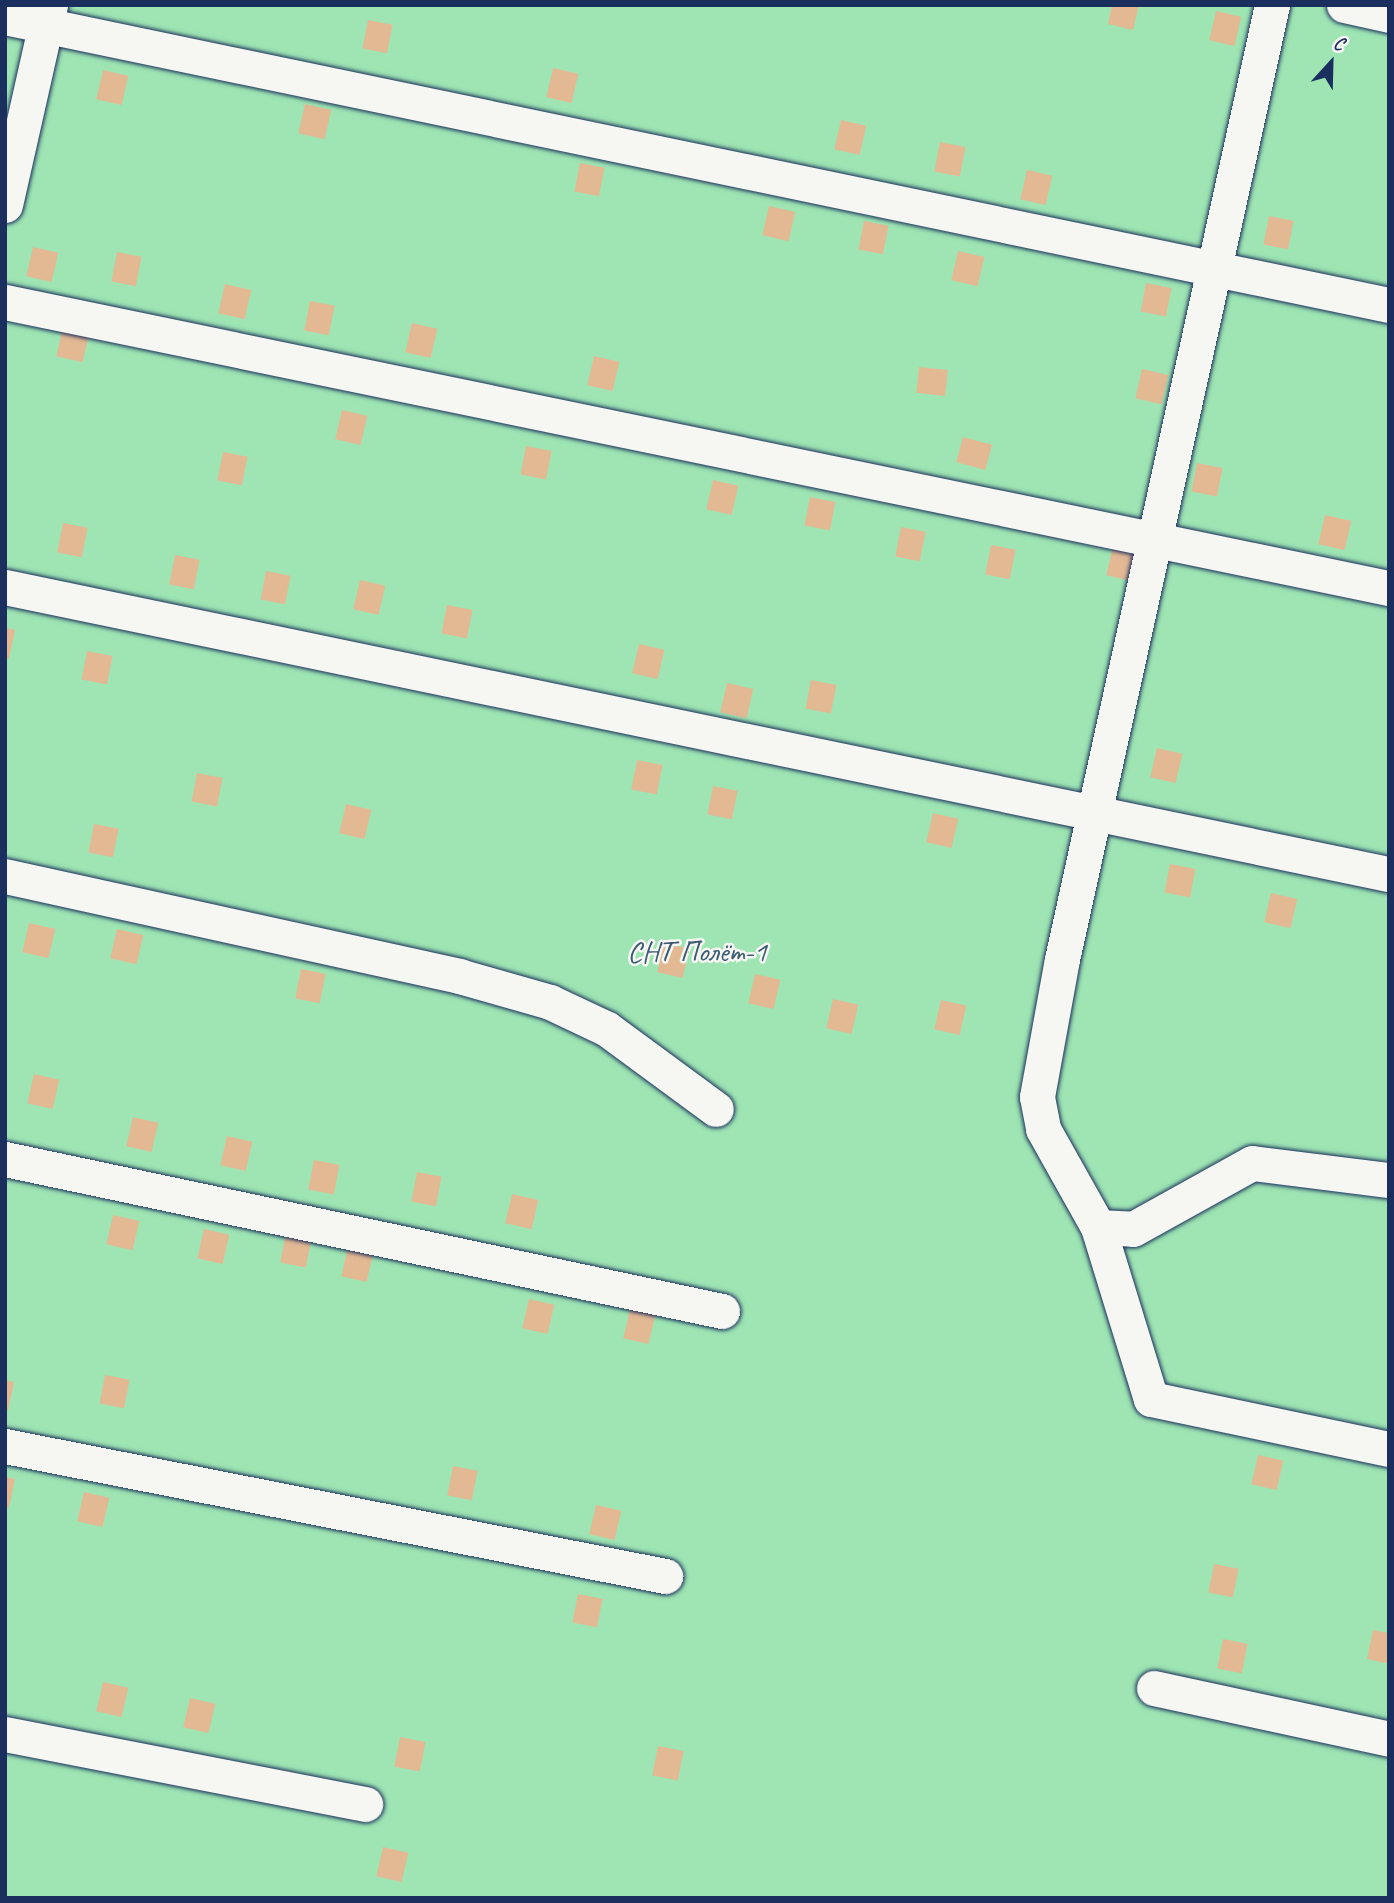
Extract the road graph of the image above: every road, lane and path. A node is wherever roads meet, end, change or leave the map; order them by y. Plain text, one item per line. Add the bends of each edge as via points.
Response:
1 (1272, 5) edge
2 (1344, 5) edge
3 (48, 15) edge
4 (1389, 15) edge
5 (5, 17) edge
6 (5, 205) edge
7 (1213, 268) junction
8 (5, 302) edge
9 (1389, 305) edge
10 (1157, 540) junction
11 (5, 587) edge
12 (1389, 588) edge
13 (1096, 811) junction
14 (1389, 874) edge
15 (5, 876) edge
16 (716, 1109) dead end
17 (5, 1159) edge
18 (1389, 1180) edge
19 (1098, 1227) junction
20 (722, 1311) dead end
21 (5, 1446) edge
22 (1389, 1449) edge
23 (665, 1576) dead end
24 (1154, 1688) dead end
25 (5, 1734) edge
26 (1389, 1739) edge
27 (365, 1804) dead end

1 - 7 street
2 - 4 street
3 - 5 street
3 - 6 street
3 - 7 street
7 - 9 street
7 - 10 street
8 - 10 street
10 - 12 street
10 - 13 street
11 - 13 street
13 - 14 street
13 - 19 street via 1037,1097 1043,1129
15 - 16 street via 459,976 550,1002 607,1029
17 - 20 street
18 - 19 street via 1252,1163 1133,1229
19 - 22 street via 1151,1399
21 - 23 street
24 - 26 street
25 - 27 street

